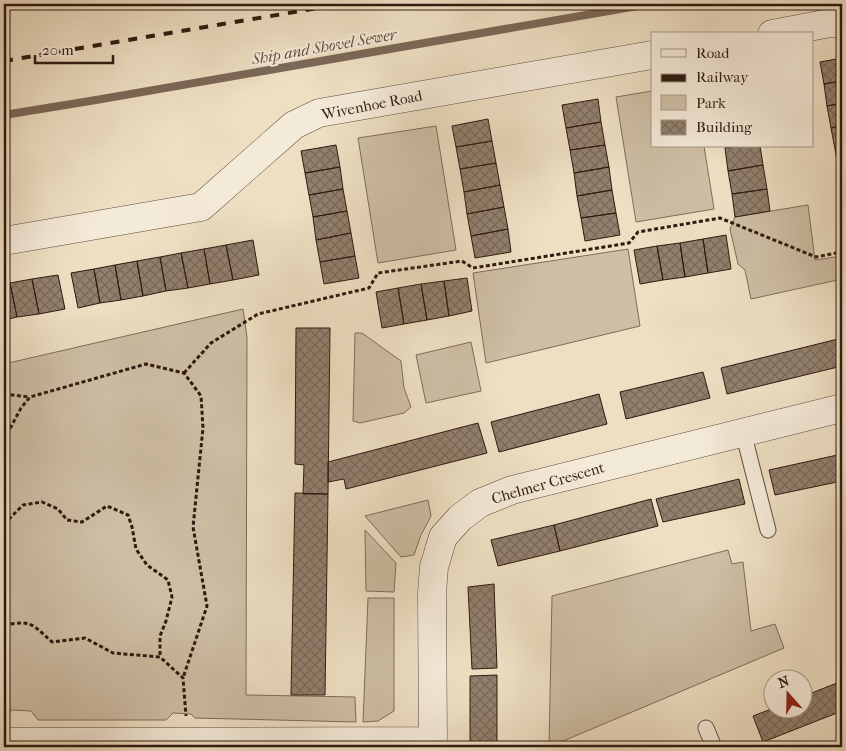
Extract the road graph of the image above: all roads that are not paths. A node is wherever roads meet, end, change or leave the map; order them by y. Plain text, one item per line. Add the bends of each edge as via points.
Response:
1 (842, 24) edge
2 (784, 32) edge
3 (651, 55) edge
4 (4, 240) edge
5 (842, 408) edge
6 (743, 432) junction
7 (768, 530) dead end
8 (706, 728) dead end
9 (4, 742) edge
10 (433, 744) edge
11 (714, 747) edge

1 - 2 street
3 - 4 street, Wivenhoe Road via 319,113 294,125 201,207
5 - 6 street, Chelmer Crescent
6 - 7 lane
6 - 10 street, Chelmer Crescent via 512,490 480,503 460,518 443,537 434,567
8 - 11 lane
9 - 10 street

